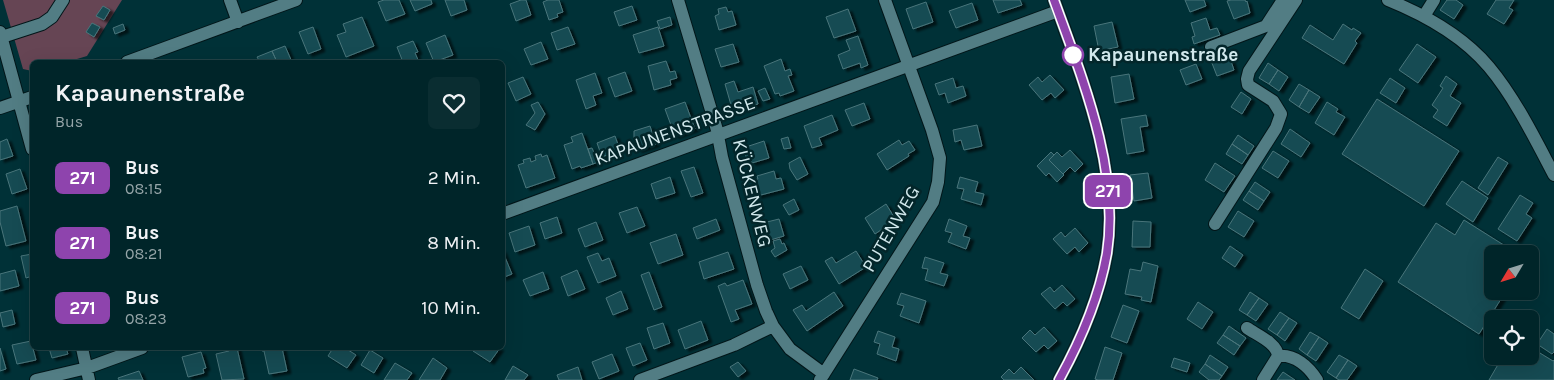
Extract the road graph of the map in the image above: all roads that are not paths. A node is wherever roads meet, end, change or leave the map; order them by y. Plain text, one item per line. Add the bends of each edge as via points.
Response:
1 (63, 0) edge
2 (230, 0) edge
3 (296, 0) edge
4 (678, 0) edge
5 (885, 0) edge
6 (1283, 0) edge
7 (1296, 0) edge
8 (1388, 0) edge
9 (1434, 0) edge
10 (1056, 6) edge
11 (1424, 16) junction
12 (238, 22) junction
13 (1, 34) edge
14 (1211, 48) dead end
15 (133, 60) edge
16 (908, 65) junction
17 (30, 98) edge
18 (19, 102) junction
19 (0, 108) edge
20 (718, 135) junction
21 (30, 142) edge
22 (1549, 154) edge
23 (1554, 175) edge
24 (505, 213) edge
25 (1215, 224) dead end
26 (772, 326) junction
27 (1247, 328) dead end
28 (82, 350) edge
29 (138, 350) edge
30 (1278, 356) junction
31 (88, 374) edge
32 (822, 377) edge
33 (36, 380) edge
34 (640, 380) edge
35 (1059, 380) edge
36 (1263, 380) edge
37 (1318, 380) edge

1 - 13 street via 52,17 42,24
2 - 12 street
3 - 12 street
4 - 20 street, KÜCKENWEG
5 - 16 street, PUTENWEG
6 - 14 street via 1266,26
7 - 25 street via 1246,79 1248,85 1273,101 1281,114 1276,128
8 - 11 street
9 - 11 street
10 - 16 street, KAPAUNENSTRASSE
10 - 35 street via 1095,120 1109,197 1107,252 1101,280 1092,310
11 - 22 street via 1458,39 1488,66
12 - 15 street
13 - 18 street
16 - 20 street, KAPAUNENSTRASSE
16 - 32 street, PUTENWEG via 940,158 933,202
17 - 18 street
18 - 19 street
18 - 21 street
20 - 24 street, KAPAUNENSTRASSE
20 - 26 street, KÜCKENWEG via 757,285
22 - 23 street
26 - 32 street, KÜCKENWEG via 790,349
26 - 34 street via 734,345
27 - 30 street via 1274,346
28 - 31 street
29 - 31 street
30 - 36 street
30 - 37 street via 1287,355 1310,368
31 - 33 street

